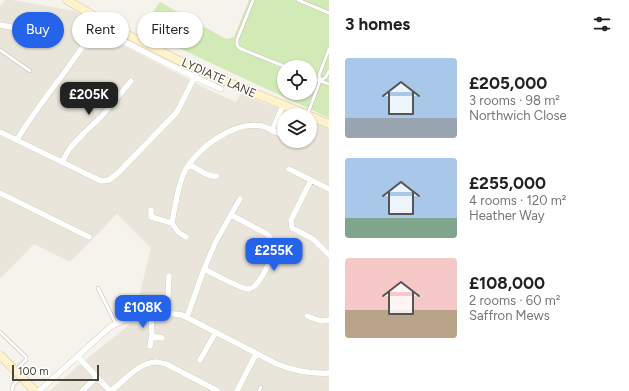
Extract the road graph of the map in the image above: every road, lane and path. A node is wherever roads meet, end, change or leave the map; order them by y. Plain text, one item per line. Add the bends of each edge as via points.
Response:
1 (70, 0) edge
2 (253, 0) edge
3 (298, 0) edge
4 (85, 12) edge
5 (329, 13) edge
6 (0, 25) edge
7 (12, 28) edge
8 (129, 36) edge
9 (82, 48) edge
10 (329, 49) edge
11 (0, 50) edge
12 (277, 63) edge
13 (30, 71) dead end
14 (329, 71) edge
15 (196, 74) junction
16 (317, 80) edge
17 (131, 81) dead end
18 (320, 81) junction
19 (329, 84) edge
20 (221, 89) dead end
21 (283, 105) junction
22 (290, 108) edge
23 (310, 108) edge
24 (317, 119) edge
25 (329, 124) edge
26 (272, 131) junction
27 (0, 132) edge
28 (277, 133) edge
29 (16, 140) junction
30 (62, 162) junction
31 (190, 165) junction
32 (289, 169) dead end
33 (217, 176) dead end
34 (311, 180) junction
35 (329, 189) edge
36 (0, 193) edge
37 (240, 199) dead end
38 (150, 210) dead end
39 (231, 215) junction
40 (172, 223) junction
41 (89, 237) dead end
42 (186, 237) dead end
43 (329, 254) edge
44 (204, 269) junction
45 (169, 276) dead end
46 (98, 288) dead end
47 (151, 313) junction
48 (167, 313) junction
49 (307, 316) dead end
50 (187, 317) junction
51 (329, 320) edge
52 (116, 324) junction
53 (0, 332) edge
54 (216, 332) junction
55 (152, 336) junction
56 (162, 338) dead end
57 (150, 346) dead end
58 (256, 354) junction
59 (0, 355) edge
60 (78, 357) junction
61 (200, 360) dead end
62 (15, 370) junction
63 (329, 373) edge
64 (22, 376) junction
65 (97, 377) junction
66 (261, 386) dead end
67 (12, 391) edge
68 (35, 391) edge
69 (39, 391) edge
70 (82, 391) edge
71 (111, 391) edge
72 (218, 391) edge
73 (237, 391) edge
74 (259, 391) edge

1 - 4 main road, LYDIATE LANE
2 - 12 lane via 237,45
3 - 5 lane
6 - 7 street
8 - 15 main road, LYDIATE LANE
9 - 29 street via 30,117
10 - 18 lane via 319,75
11 - 13 lane
14 - 18 lane
15 - 20 street, LYDIATE LANE
15 - 21 main road, LYDIATE LANE
15 - 30 street via 177,112 109,180 102,181
16 - 18 lane
17 - 30 street via 102,116 70,148
18 - 19 lane
18 - 23 lane
21 - 22 main road, LYDIATE LANE
21 - 26 street
24 - 25 main road, LYDIATE LANE
26 - 28 street
26 - 31 street via 262,126 249,126 228,132 210,142
27 - 29 street
29 - 30 street
31 - 33 street via 209,175
31 - 40 street via 177,191
32 - 34 street
34 - 35 street
34 - 43 street via 291,220 292,228 313,239
36 - 41 street
37 - 39 street
38 - 40 street via 150,217
39 - 44 street
39 - 44 street via 271,238 273,244 270,261 254,287 250,289 242,288
40 - 42 street via 178,232
44 - 50 street
45 - 48 street
46 - 52 lane
47 - 48 street
47 - 52 street
47 - 55 street
48 - 50 street
49 - 51 street via 321,321
50 - 54 street
52 - 60 street
53 - 62 lane via 26,357
54 - 58 street
54 - 61 street
55 - 56 street
55 - 57 street
58 - 63 street via 289,369 315,374
58 - 73 street
59 - 62 main road
60 - 65 street
60 - 69 street
62 - 64 main road
64 - 67 lane via 13,385
64 - 68 main road
65 - 70 street
65 - 71 street
66 - 74 lane
71 - 72 street via 139,368 157,362 166,364

